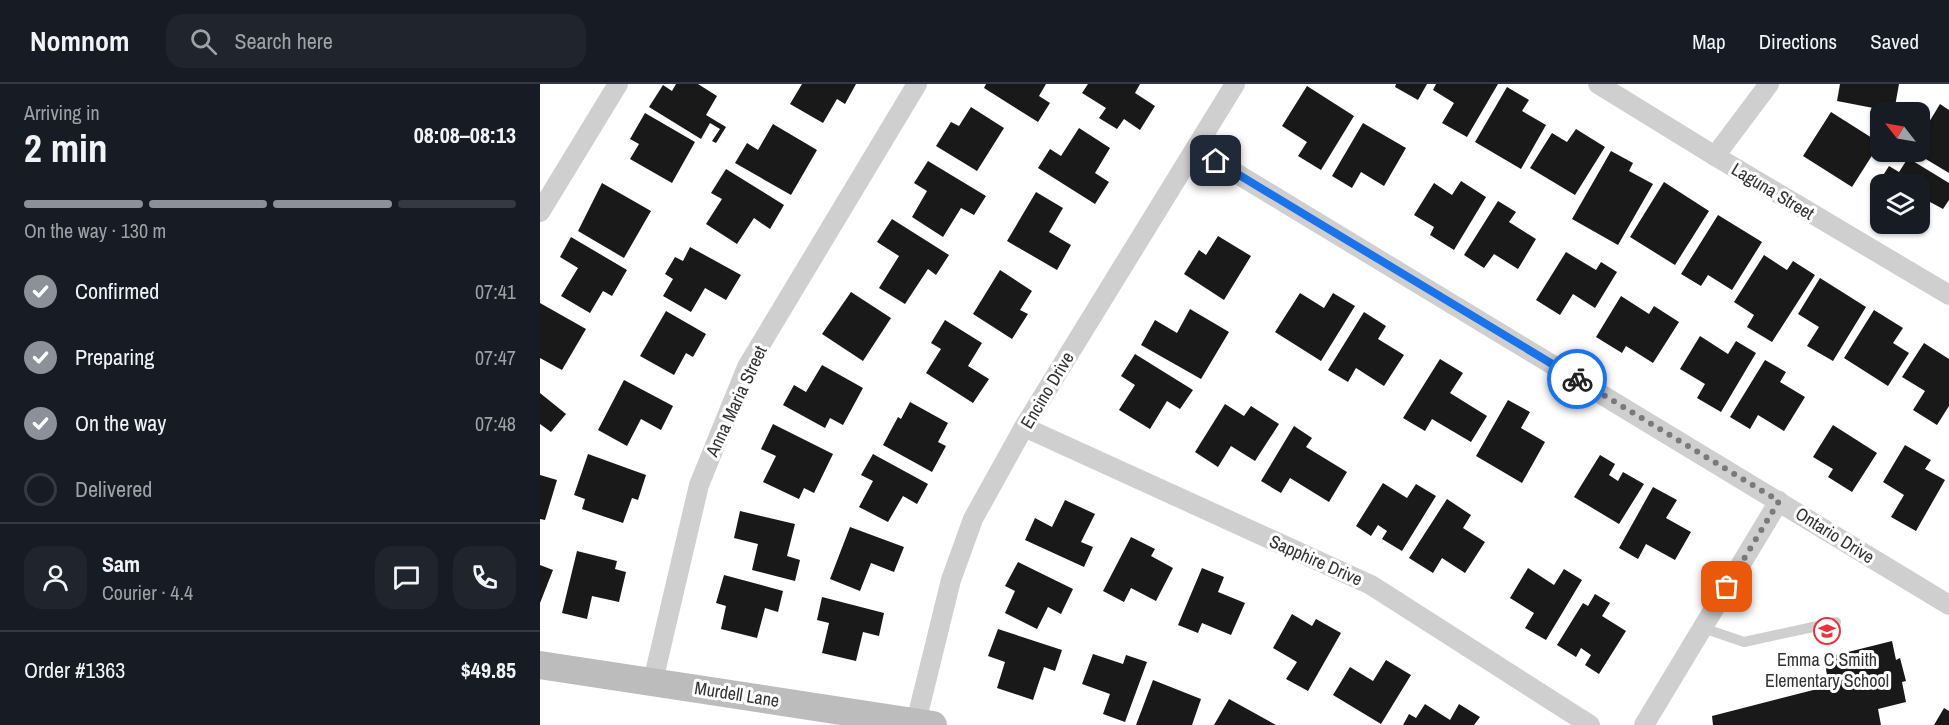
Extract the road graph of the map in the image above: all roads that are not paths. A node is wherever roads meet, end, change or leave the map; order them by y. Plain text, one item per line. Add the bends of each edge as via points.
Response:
1 (618, 84) edge
2 (917, 84) edge
3 (1235, 84) edge
4 (1598, 84) edge
5 (1769, 84) edge
6 (1196, 149) junction
7 (1715, 156) junction
8 (540, 212) edge
9 (1949, 295) edge
10 (1024, 427) junction
11 (1779, 501) junction
12 (1949, 605) edge
13 (1836, 622) dead end
14 (1702, 628) junction
15 (540, 665) edge
16 (653, 681) junction
17 (925, 723) edge
18 (1590, 725) edge
19 (1644, 725) edge

1 - 8 street
2 - 16 street, Anna Maria Street via 747,367 699,484
3 - 6 street, Encino Drive
4 - 7 street, Laguna Street
5 - 7 street
6 - 10 street, Encino Drive
6 - 11 street, Ontario Drive
7 - 9 street, Laguna Street
10 - 17 street, Encino Drive via 973,519 951,580
10 - 18 street, Sapphire Drive via 1371,585
11 - 12 street, Ontario Drive
11 - 14 street
13 - 14 lane via 1744,642
14 - 19 street
15 - 16 street, Murdell Lane
16 - 17 street, Murdell Lane

